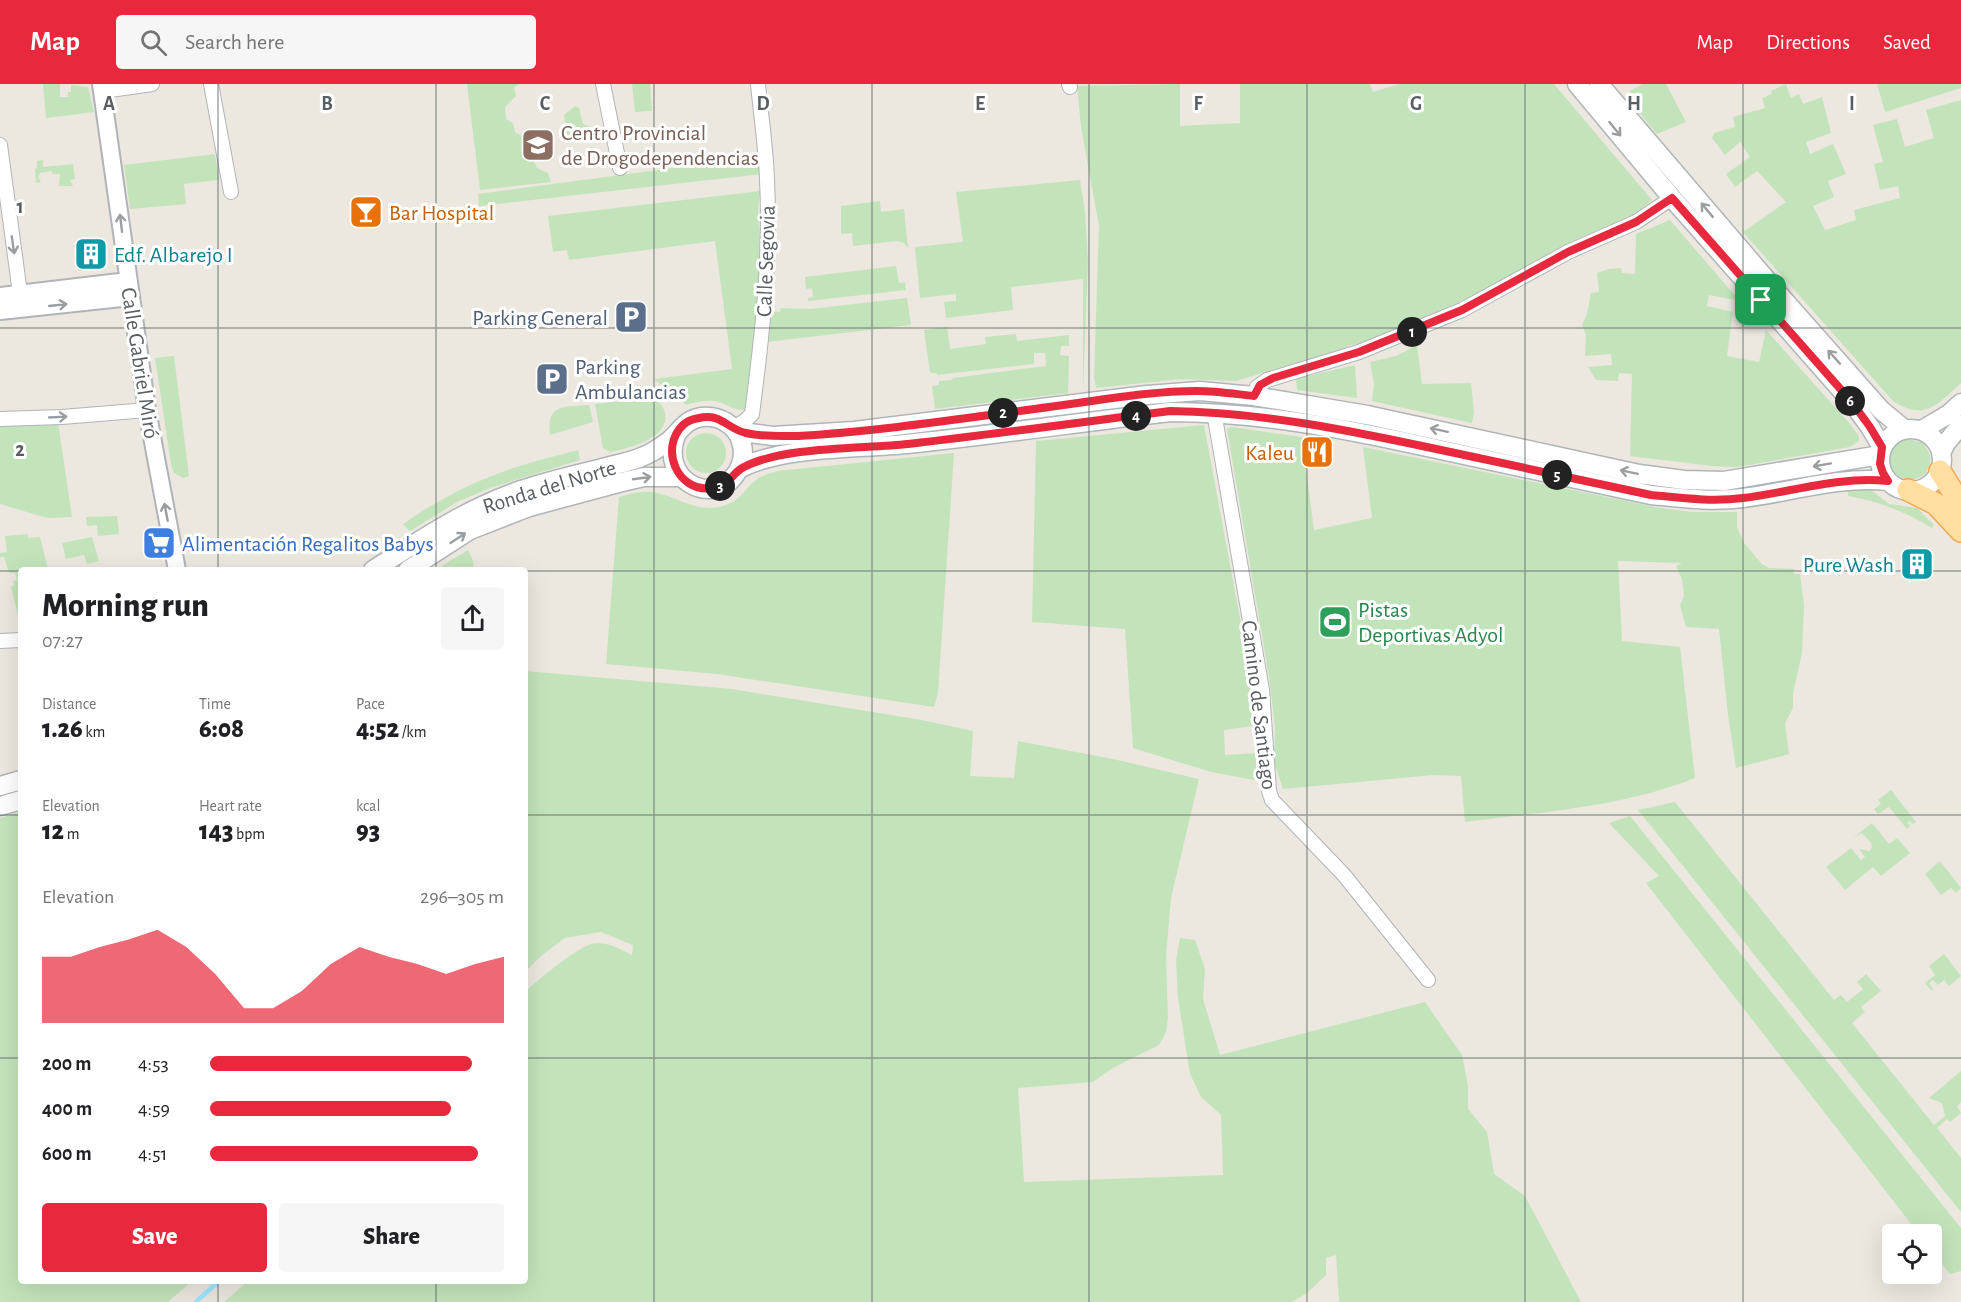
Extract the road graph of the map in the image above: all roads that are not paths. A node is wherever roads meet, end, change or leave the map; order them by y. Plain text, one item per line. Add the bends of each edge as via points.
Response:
1 (152, 84) edge
2 (211, 84) edge
3 (603, 84) edge
4 (758, 84) edge
5 (1592, 86) edge
6 (102, 87) edge
7 (0, 145) edge
8 (620, 168) dead end
9 (231, 192) dead end
10 (1672, 198) junction
11 (130, 289) junction
12 (20, 293) junction
13 (0, 296) edge
14 (0, 311) edge
15 (1254, 396) junction
16 (1961, 403) edge
17 (147, 410) junction
18 (1214, 412) junction
19 (0, 419) edge
20 (1961, 424) edge
21 (734, 428) junction
22 (1913, 430) junction
23 (671, 438) junction
24 (1881, 451) junction
25 (1941, 462) junction
26 (746, 466) junction
27 (680, 477) junction
28 (1888, 481) junction
29 (1908, 490) junction
30 (1961, 505) edge
31 (1961, 531) edge
32 (176, 567) edge
33 (379, 567) edge
34 (413, 567) edge
35 (18, 640) edge
36 (0, 641) edge
37 (18, 781) edge
38 (0, 786) edge
39 (18, 801) edge
40 (0, 806) edge
41 (1428, 980) dead end

1 - 6 street
2 - 9 street
3 - 8 street
4 - 21 street, Calle Segovia via 767,181 763,327 752,414
5 -> 10 main road
22 -> 5 main road via 1881,410
11 -> 6 street, Calle Gabriel Miró
7 -> 12 street
10 - 15 street via 1636,222 1568,252 1462,310 1359,352 1273,378 1260,385
10 - 24 main road via 1851,401
11 - 12 street
14 -> 11 street
11 - 17 street, Calle Gabriel Miró
12 - 13 street
15 - 21 main road via 1200,391 1147,395 796,436 759,435
24 -> 15 main road via 1734,480 1684,480 1639,474 1367,415
16 - 22 main road via 1949,414
19 -> 17 street
32 -> 17 street, Calle Gabriel Miró
18 - 26 main road via 1170,411 906,444 797,453
18 - 28 main road via 1346,430 1651,495 1697,500 1743,498 1845,480
18 - 41 street, Camino de Santiago via 1262,690 1272,800 1344,874
20 - 25 main road via 1946,443
21 - 23 main road via 715,417 704,417 687,422
21 - 26 main road via 744,449
22 - 24 main road via 1895,433
22 - 25 main road via 1931,435 1938,442
23 - 27 main road via 671,456
23 - 33 main road, Ronda del Norte via 636,459 484,504
24 - 28 main road via 1883,473
25 - 29 main road via 1937,478 1924,488
25 - 30 main road
26 - 27 main road via 722,486 711,489 699,488
34 -> 27 main road, Ronda del Norte via 470,530 529,507 644,477
28 - 29 main road
29 - 31 main road via 1936,504
35 - 36 street
37 - 38 main road
39 - 40 main road

